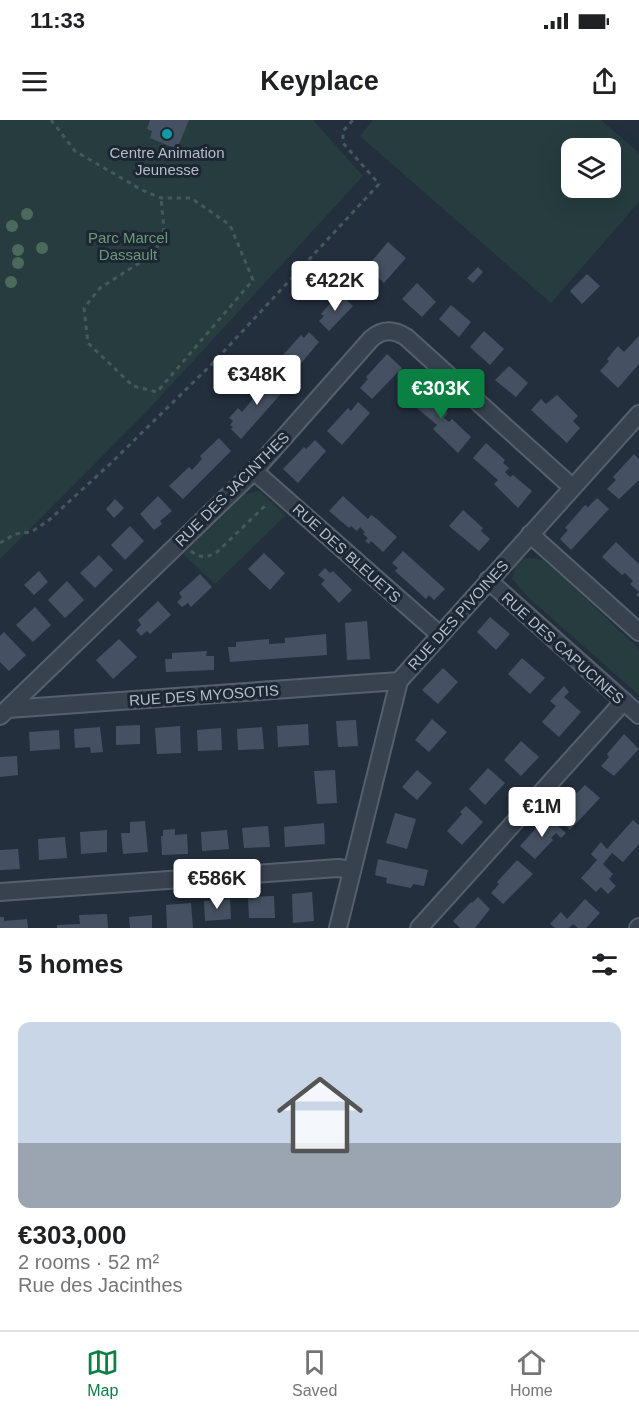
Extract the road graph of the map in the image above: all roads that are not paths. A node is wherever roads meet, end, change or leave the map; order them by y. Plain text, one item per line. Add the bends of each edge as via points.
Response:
1 (639, 414) edge
2 (254, 471) junction
3 (572, 488) junction
4 (530, 534) junction
5 (488, 580) junction
6 (639, 632) edge
7 (440, 635) junction
8 (399, 681) junction
9 (624, 701) junction
10 (4, 712) edge
11 (639, 715) edge
12 (352, 870) junction
13 (0, 892) edge
14 (338, 928) edge
15 (419, 928) edge

1 - 3 street, RUE DES PIVOINES
2 - 3 street, RUE DES JACINTHES via 371,339 394,331 406,337
2 - 7 street, RUE DES BLEUETS
2 - 10 street, RUE DES JACINTHES
3 - 4 street, RUE DES PIVOINES
4 - 5 street, RUE DES PIVOINES
4 - 6 street
5 - 7 street, RUE DES PIVOINES
5 - 9 street, RUE DES CAPUCINES
7 - 8 street, RUE DES PIVOINES
8 - 10 street, RUE DES MYOSOTIS
8 - 12 street, RUE DES PIVOINES
9 - 11 street, RUE DES CAPUCINES
9 - 15 street
12 - 13 street
12 - 14 street, RUE DES PIVOINES

